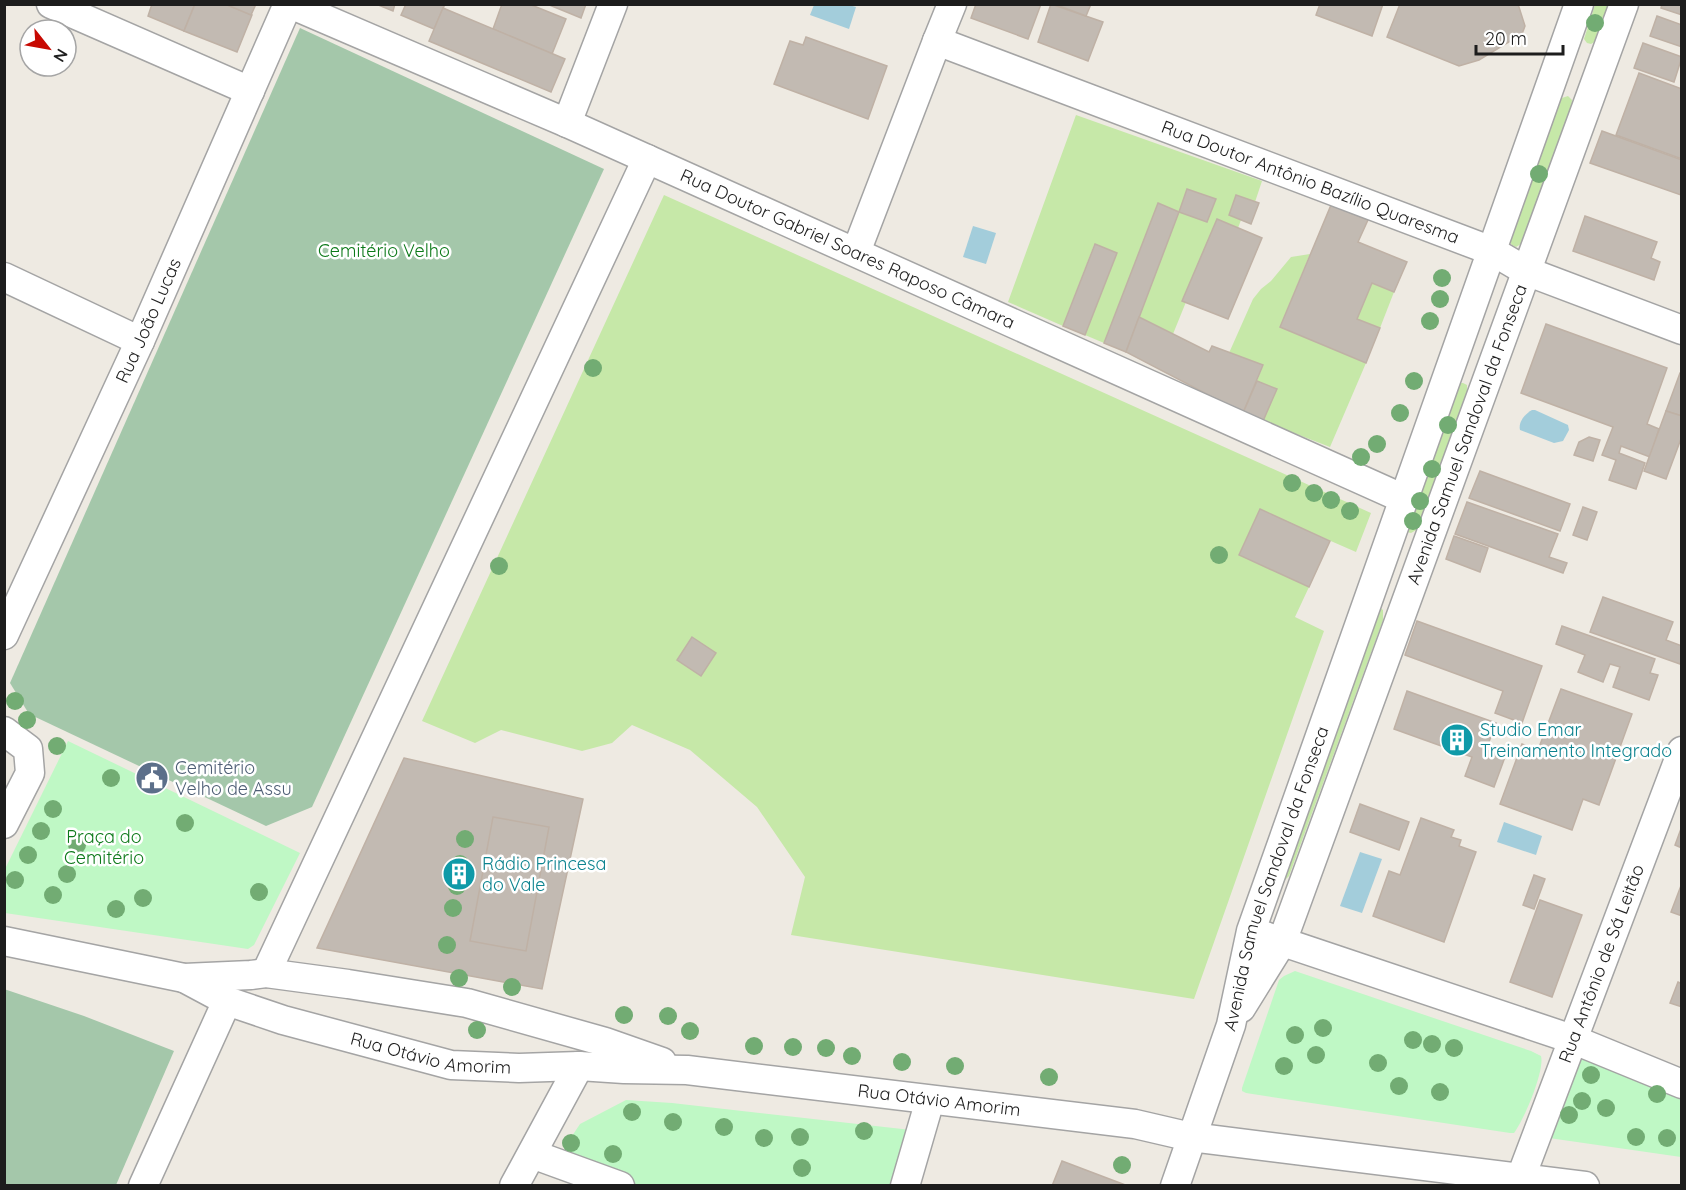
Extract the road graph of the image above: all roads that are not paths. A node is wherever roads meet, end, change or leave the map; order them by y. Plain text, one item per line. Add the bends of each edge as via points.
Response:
1 (51, 4) edge
2 (289, 4) edge
3 (613, 4) edge
4 (952, 4) edge
5 (1579, 4) edge
6 (1624, 4) edge
7 (937, 40) junction
8 (1559, 63) junction
9 (1598, 76) junction
10 (250, 91) junction
11 (567, 123) junction
12 (647, 159) junction
13 (1492, 251) junction
14 (856, 252) junction
15 (1526, 271) junction
16 (4, 277) edge
17 (1682, 330) edge
18 (140, 341) junction
19 (1404, 500) junction
20 (1381, 563) junction
21 (1415, 576) junction
22 (4, 635) edge
23 (4, 731) edge
24 (1682, 751) edge
25 (4, 824) edge
26 (1251, 931) junction
27 (4, 941) edge
28 (1282, 942) junction
29 (266, 973) junction
30 (184, 978) junction
31 (227, 1001) junction
32 (1231, 1025) junction
33 (1572, 1039) junction
34 (579, 1066) junction
35 (687, 1070) junction
36 (1682, 1084) edge
37 (930, 1100) junction
38 (1191, 1137) junction
39 (532, 1154) junction
40 (1521, 1177) junction
41 (142, 1185) edge
42 (514, 1185) edge
43 (620, 1185) edge
44 (904, 1185) edge
45 (1175, 1185) edge
46 (1585, 1185) edge

1 - 10 street
2 - 10 street, Rua João Lucas
2 - 11 street, Rua Doutor Gabriel Soares Raposo Câmara
3 - 11 street
4 - 7 street
5 - 8 street, Avenida Samuel Sandoval da Fonseca
6 - 9 street, Avenida Samuel Sandoval da Fonseca
7 - 13 street, Rua Doutor Antônio Bazílio Quaresma
7 - 14 street
8 - 9 street
8 - 13 street, Avenida Samuel Sandoval da Fonseca
9 - 15 street, Avenida Samuel Sandoval da Fonseca
10 - 18 street, Rua João Lucas
11 - 12 street, Rua Doutor Gabriel Soares Raposo Câmara
12 - 14 street, Rua Doutor Gabriel Soares Raposo Câmara
12 - 29 street
13 - 15 street, Rua Doutor Antônio Bazílio Quaresma
13 - 19 street, Avenida Samuel Sandoval da Fonseca
14 - 19 street, Rua Doutor Gabriel Soares Raposo Câmara
15 - 17 street, Rua Doutor Antônio Bazílio Quaresma
15 - 21 street, Avenida Samuel Sandoval da Fonseca
16 - 18 street
18 - 22 street, Rua João Lucas
19 - 20 street, Avenida Samuel Sandoval da Fonseca
20 - 21 street
20 - 26 street, Avenida Samuel Sandoval da Fonseca
21 - 28 street, Avenida Samuel Sandoval da Fonseca
23 - 25 street via 28,749 30,773
24 - 33 street, Rua Antônio de Sá Leitão
26 - 28 street
26 - 32 street, Avenida Samuel Sandoval da Fonseca
27 - 30 street, Rua Otávio Amorim
28 - 32 street, Avenida Samuel Sandoval da Fonseca
28 - 33 street
29 - 30 street, Rua Otávio Amorim
29 - 35 street, Rua Otávio Amorim via 467,1004 605,1042
30 - 31 street, Rua Otávio Amorim
31 - 34 street, Rua Otávio Amorim via 451,1065
31 - 41 street
32 - 38 street
33 - 36 street
33 - 40 street, Rua Antônio de Sá Leitão
34 - 35 street, Rua Otávio Amorim
34 - 39 street
35 - 37 street, Rua Otávio Amorim
37 - 38 street, Rua Otávio Amorim via 1135,1124
37 - 44 street
38 - 40 street, Rua Otávio Amorim
38 - 45 street
39 - 42 street
39 - 43 street
40 - 46 street, Rua Otávio Amorim

